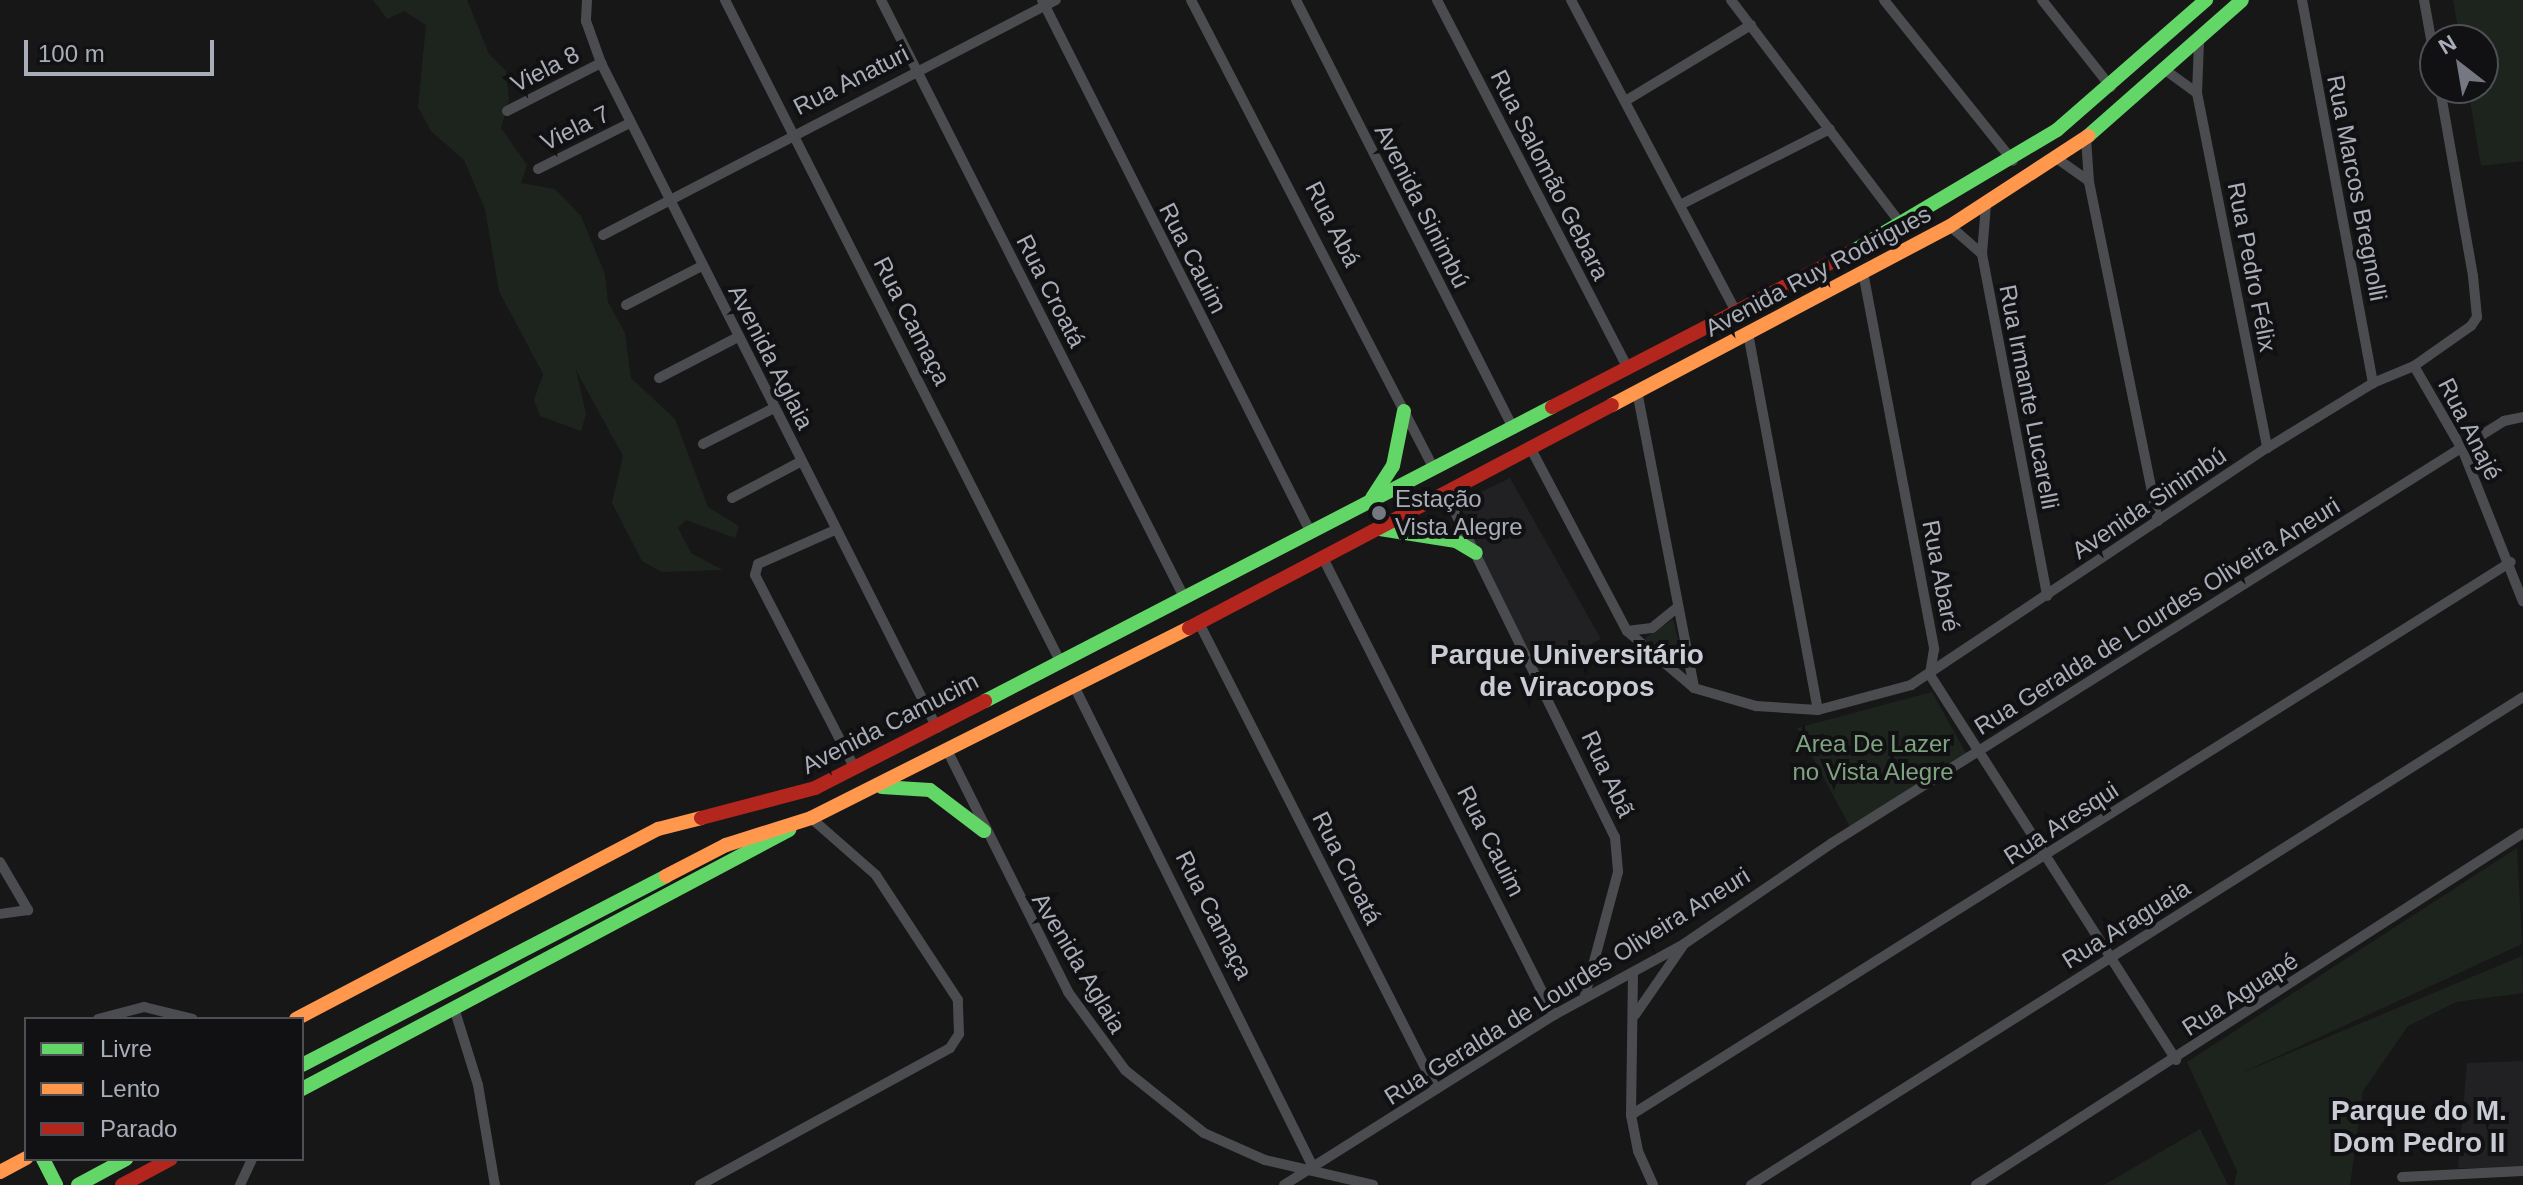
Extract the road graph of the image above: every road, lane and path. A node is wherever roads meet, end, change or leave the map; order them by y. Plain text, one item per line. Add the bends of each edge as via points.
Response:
1 (587, 0) edge
2 (725, 0) edge
3 (881, 0) edge
4 (1191, 0) edge
5 (1296, 0) edge
6 (1437, 0) edge
7 (1571, 0) edge
8 (1731, 0) edge
9 (1884, 0) edge
10 (2042, 0) edge
11 (2242, 0) edge
12 (2302, 0) edge
13 (2424, 0) edge
14 (2202, 1) edge
15 (1048, 2) edge
16 (2428, 24) edge
17 (1751, 25) junction
18 (2199, 43) junction
19 (601, 63) junction
20 (916, 69) junction
21 (2168, 72) junction
22 (2111, 87) junction
23 (2197, 93) junction
24 (1627, 100) junction
25 (2443, 104) edge
26 (507, 111) dead end
27 (630, 123) junction
28 (1830, 129) junction
29 (792, 132) junction
30 (2086, 138) junction
31 (2059, 160) junction
32 (2013, 161) junction
33 (538, 169) dead end
34 (2089, 182) junction
35 (668, 200) junction
36 (1680, 205) junction
37 (1986, 205) junction
38 (1902, 225) junction
39 (1950, 226) junction
40 (603, 235) dead end
41 (1918, 243) junction
42 (1982, 254) junction
43 (702, 266) junction
44 (1863, 272) junction
45 (626, 305) dead end
46 (1736, 312) junction
47 (1748, 333) junction
48 (738, 337) junction
49 (2414, 366) junction
50 (1628, 369) junction
51 (659, 378) dead end
52 (2373, 383) junction
53 (1637, 391) junction
54 (774, 408) junction
55 (1404, 411) junction
56 (2523, 417) edge
57 (1514, 429) junction
58 (703, 444) dead end
59 (2267, 448) junction
60 (1531, 449) junction
61 (2463, 451) junction
62 (802, 461) junction
63 (1434, 469) junction
64 (1446, 494) junction
65 (732, 498) dead end
66 (1367, 504) junction
67 (2158, 521) junction
68 (1380, 529) junction
69 (835, 530) junction
70 (1311, 533) junction
71 (1476, 553) junction
72 (1323, 558) junction
73 (2511, 562) junction
74 (2047, 596) junction
75 (1185, 599) junction
76 (2523, 602) edge
77 (1678, 607) junction
78 (1199, 623) junction
79 (1627, 631) junction
80 (1060, 661) junction
81 (1930, 675) junction
82 (1073, 684) junction
83 (1694, 688) junction
84 (2523, 697) edge
85 (1818, 710) junction
86 (937, 728) junction
87 (947, 750) junction
88 (1977, 752) junction
89 (855, 769) junction
90 (861, 792) junction
91 (811, 818) junction
92 (984, 831) junction
93 (2523, 833) edge
94 (2045, 858) junction
95 (0, 862) edge
96 (0, 914) edge
97 (1684, 944) junction
98 (2110, 958) junction
99 (1633, 973) junction
100 (1584, 999) junction
101 (454, 1008) junction
102 (1554, 1015) junction
103 (1635, 1015) junction
104 (106, 1017) edge
105 (185, 1017) edge
106 (300, 1017) edge
107 (2176, 1060) junction
108 (304, 1064) edge
109 (304, 1088) edge
110 (1436, 1089) junction
111 (1631, 1115) junction
112 (24, 1159) edge
113 (44, 1161) edge
114 (122, 1161) edge
115 (167, 1161) edge
116 (251, 1161) edge
117 (1313, 1167) junction
118 (2523, 1171) edge
119 (0, 1172) edge
120 (2402, 1177) dead end
121 (56, 1185) edge
122 (78, 1185) edge
123 (122, 1185) edge
124 (240, 1185) edge
125 (495, 1185) edge
126 (700, 1185) edge
127 (1284, 1185) edge
128 (1373, 1185) edge
129 (1653, 1185) edge
130 (1751, 1185) edge
131 (1976, 1185) edge

1 - 19 street, Avenida Aglaia via 586,21
2 - 29 street, Rua Camaça
3 - 20 street, Rua Croatá
4 - 55 street, Rua Abá
5 - 57 street, Avenida Sinimbú
6 - 50 street, Rua Salomão Gebara
7 - 24 street
8 - 17 street
9 - 32 street
10 - 22 street
11 - 18 main road, Avenida Ruy Rodrigues
12 - 52 street, Rua Marcos Bregnolli
13 - 16 street
14 - 22 main road, Avenida Ruy Rodrigues
15 - 20 street, Rua Anaturi
15 - 70 street, Rua Cauim
17 - 24 street
17 - 28 street
18 - 21 main road, Avenida Ruy Rodrigues
18 - 23 street, Rua Pedro Félix
19 - 26 street, Viela 8
19 - 27 street, Avenida Aglaia
20 - 29 street, Rua Anaturi
20 - 75 street, Rua Croatá
21 - 23 street
21 - 30 main road, Avenida Ruy Rodrigues
22 - 32 main road, Avenida Ruy Rodrigues
23 - 59 street, Rua Pedro Félix
24 - 36 street
25 - 49 street, Avenida Sinimbú via 2477,317
27 - 33 street, Viela 7
27 - 35 street, Avenida Aglaia
28 - 36 street
28 - 38 street
29 - 35 street, Rua Anaturi
29 - 80 street, Rua Camaça
30 - 31 main road, Avenida Ruy Rodrigues
30 - 34 street
31 - 34 street
31 - 37 main road, Avenida Ruy Rodrigues
32 - 38 main road, Avenida Ruy Rodrigues
34 - 67 street
35 - 40 street, Rua Anaturi
35 - 43 street, Avenida Aglaia
36 - 46 street
37 - 39 main road, Avenida Ruy Rodrigues
37 - 42 street, Rua Irmante Lucarelli
38 - 41 main road
38 - 46 main road, Avenida Ruy Rodrigues
39 - 41 main road, Avenida Ruy Rodrigues
39 - 42 street, Rua Irmante Lucarelli
41 - 44 main road, Avenida Ruy Rodrigues
42 - 74 street, Rua Irmante Lucarelli
43 - 45 street
43 - 48 street, Avenida Aglaia
44 - 47 main road, Avenida Ruy Rodrigues
44 - 81 street, Rua Abaré via 1934,649
46 - 50 main road, Avenida Ruy Rodrigues
47 - 53 main road, Avenida Ruy Rodrigues
47 - 85 street
48 - 51 street
48 - 54 street, Avenida Aglaia
49 - 52 street, Avenida Sinimbú
49 - 61 street, Rua Anajé
50 - 57 main road, Avenida Ruy Rodrigues
52 - 59 street, Avenida Sinimbú
53 - 60 main road, Avenida Ruy Rodrigues
53 - 77 street
54 - 58 street
54 - 62 street, Avenida Aglaia
55 - 63 street, Rua Abá
55 - 66 main road via 1393,466
56 - 61 street, Rua Geralda de Lourdes Oliveira Aneuri via 2504,421
57 - 60 main road
57 - 63 main road, Avenida Ruy Rodrigues
59 - 67 street, Avenida Sinimbú
60 - 64 main road, Avenida Ruy Rodrigues
60 - 79 street, Avenida Sinimbú
61 - 73 street, Rua Anajé
61 - 88 street, Rua Geralda de Lourdes Oliveira Aneuri
62 - 65 street
62 - 69 street, Avenida Aglaia
63 - 64 main road
63 - 66 main road, Avenida Ruy Rodrigues
64 - 68 main road, Avenida Ruy Rodrigues
64 - 71 street, Rua Abã
66 - 70 main road, Avenida Camucim
67 - 74 street, Avenida Sinimbú
68 - 71 main road via 1433,535
68 - 72 main road, Avenida Camucim
69 - 86 street, Avenida Aglaia
69 - 89 street via 758,564 755,575
70 - 75 main road, Avenida Camucim
71 - 100 street, Rua Abã via 1615,837 1618,872
72 - 78 main road, Avenida Camucim
72 - 102 street, Rua Cauim
73 - 76 street, Rua Anajé
73 - 94 street, Rua Aresqui
74 - 81 street, Avenida Sinimbú
75 - 78 main road
75 - 80 main road, Avenida Camucim
77 - 79 street via 1652,628
77 - 83 street
78 - 82 main road, Avenida Camucim
78 - 110 street, Rua Croatá
79 - 83 street, Avenida Sinimbú
80 - 86 main road, Avenida Camucim
81 - 85 street, Avenida Sinimbú
81 - 88 street
82 - 87 main road, Avenida Camucim
82 - 117 street, Rua Camaça
83 - 85 street, Avenida Sinimbú via 1756,706
84 - 98 street, Rua Araguaia
86 - 87 main road
86 - 89 main road, Avenida Camucim
87 - 90 main road, Avenida Camucim
87 - 92 street, Avenida Aglaia
88 - 94 street
88 - 97 street, Rua Geralda de Lourdes Oliveira Aneuri
89 - 106 main road, Avenida Camucim via 802,791 658,829
90 - 91 main road, Avenida Camucim
90 - 92 main road via 906,785 930,790
91 - 101 main road, Avenida Camucim
91 - 108 main road, Avenida Camucim via 726,845
91 - 126 street via 876,875 958,1000 962,1022 950,1048
92 - 117 street, Avenida Aglaia via 1068,992 1125,1070 1204,1133 1265,1160
93 - 107 street, Rua Aguapé
94 - 98 street
94 - 111 street, Rua Aresqui
95 - 96 street via 28,910
97 - 99 street, Rua Geralda de Lourdes Oliveira Aneuri
97 - 103 street
98 - 107 street
98 - 130 street, Rua Araguaia
99 - 100 street, Rua Geralda de Lourdes Oliveira Aneuri
99 - 103 street
100 - 102 street, Rua Geralda de Lourdes Oliveira Aneuri
101 - 109 main road, Avenida Camucim
101 - 125 street via 478,1085
102 - 110 street, Rua Geralda de Lourdes Oliveira Aneuri
103 - 111 street
104 - 105 street via 144,1007
107 - 131 street, Rua Aguapé
110 - 117 street, Rua Geralda de Lourdes Oliveira Aneuri
111 - 129 street
112 - 119 main road
113 - 121 main road
114 - 122 main road
115 - 123 main road
116 - 124 street
117 - 127 street, Rua Geralda de Lourdes Oliveira Aneuri
117 - 128 street, Avenida Aglaia
118 - 120 street

